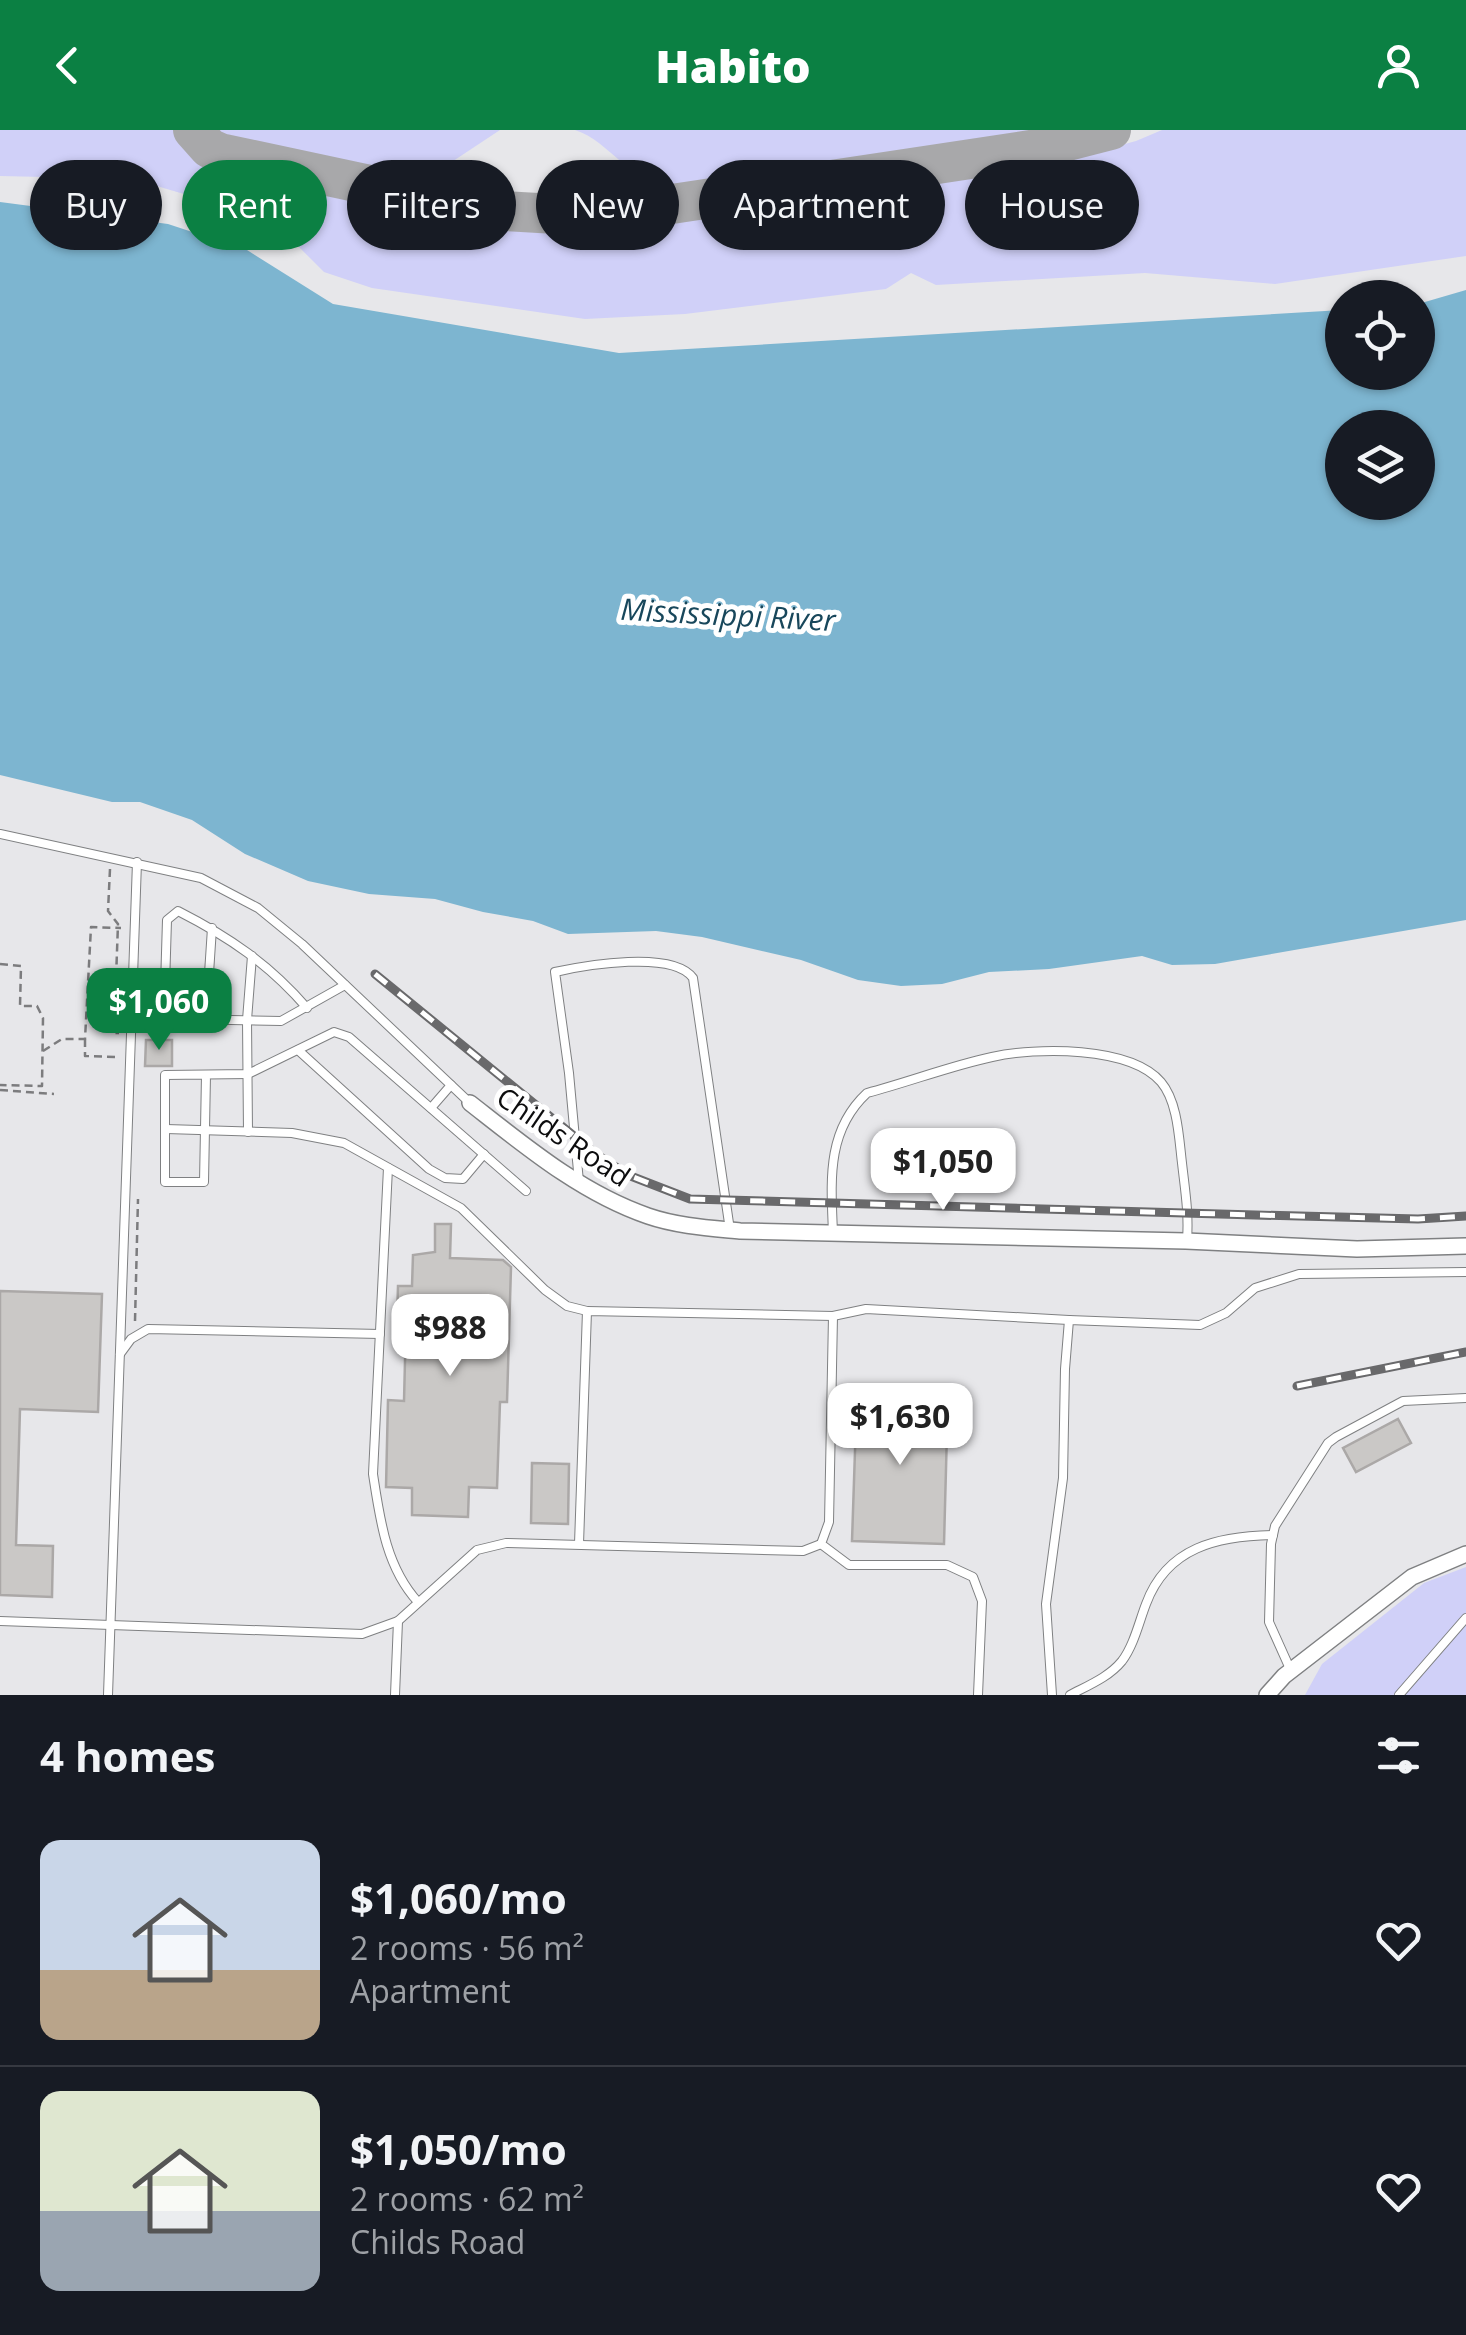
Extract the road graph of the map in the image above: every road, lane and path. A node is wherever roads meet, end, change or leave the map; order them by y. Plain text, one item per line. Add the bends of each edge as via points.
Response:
1 (0, 834) edge
2 (111, 856) junction
3 (137, 862) junction
4 (118, 928) junction
5 (212, 928) junction
6 (252, 956) junction
7 (0, 964) edge
8 (346, 985) junction
9 (307, 1008) junction
10 (131, 1018) junction
11 (164, 1019) junction
12 (206, 1020) junction
13 (247, 1020) junction
14 (130, 1033) junction
15 (298, 1050) junction
16 (42, 1051) junction
17 (248, 1074) junction
18 (206, 1075) junction
19 (450, 1085) junction
20 (0, 1088) edge
21 (54, 1094) dead end
22 (470, 1104) joint
23 (431, 1108) junction
24 (166, 1129) junction
25 (204, 1130) junction
26 (248, 1132) junction
27 (484, 1154) junction
28 (388, 1168) junction
29 (579, 1183) junction
30 (526, 1191) dead end
31 (730, 1230) junction
32 (834, 1234) junction
33 (1186, 1241) junction
34 (1466, 1246) edge
35 (1466, 1272) edge
36 (587, 1311) junction
37 (833, 1316) junction
38 (1069, 1320) junction
39 (380, 1334) junction
40 (119, 1354) junction
41 (1466, 1398) edge
42 (1273, 1535) junction
43 (578, 1544) junction
44 (821, 1544) junction
45 (1466, 1554) edge
46 (418, 1602) junction
47 (1466, 1618) edge
48 (0, 1621) edge
49 (398, 1621) junction
50 (111, 1624) junction
51 (1291, 1670) junction
52 (108, 1695) edge
53 (396, 1695) edge
54 (978, 1695) edge
55 (1052, 1695) edge
56 (1070, 1695) edge
57 (1268, 1695) edge
58 (1399, 1695) edge

1 - 2 lane, Childs Road
2 - 3 lane, Childs Road
2 - 4 path via 108,911
3 - 8 lane, Childs Road via 201,878 258,908
3 - 10 lane
4 - 14 path via 114,1033
4 - 16 path via 91,927 85,1039 62,1039
5 - 6 lane
5 - 11 lane via 178,911 167,920
5 - 12 lane
6 - 9 lane
6 - 13 lane
7 - 16 path via 21,966 20,1006 37,1006 44,1018
8 - 9 lane
8 - 19 lane, Childs Road
9 - 13 lane via 281,1020
10 - 11 lane
10 - 14 lane
11 - 12 lane
12 - 13 lane
13 - 17 lane
14 - 40 lane
15 - 17 lane
15 - 23 lane via 334,1032 349,1037
15 - 27 lane via 445,1178 463,1179
16 - 20 path via 42,1086
17 - 18 lane
17 - 26 lane
18 - 24 lane via 165,1076
18 - 25 lane
19 - 22 lane, Childs Road
19 - 23 lane
20 - 21 path
22 - 29 street, Childs Road
23 - 27 lane
24 - 25 lane
24 - 25 lane via 165,1182 204,1182
25 - 26 lane
26 - 28 lane via 344,1144
27 - 30 lane
28 - 36 lane via 461,1208 545,1290
28 - 39 lane
29 - 31 street, Childs Road via 651,1217
29 - 31 lane via 555,972 672,964 693,978
31 - 32 street, Childs Road
32 - 33 street, Childs Road
32 - 33 lane via 836,1136 867,1093 994,1056 1061,1050 1136,1064 1161,1081 1180,1150
33 - 34 street, Childs Road
35 - 38 lane via 1298,1274 1255,1288 1200,1326
36 - 37 lane
36 - 43 lane
37 - 38 lane via 866,1309
37 - 44 lane via 830,1522
38 - 55 lane via 1063,1478 1046,1604
39 - 40 lane via 148,1329
39 - 46 lane via 373,1474 398,1581
40 - 50 lane
41 - 42 lane via 1403,1401 1336,1437
42 - 51 lane via 1269,1622
42 - 56 lane via 1220,1540 1175,1560 1152,1588 1121,1662
43 - 44 lane via 803,1551
43 - 46 lane via 506,1543 477,1550
44 - 54 lane via 849,1565 947,1565 974,1577 982,1601
45 - 51 street via 1412,1577
46 - 49 lane
47 - 58 lane
48 - 50 lane
49 - 50 lane via 362,1634
49 - 53 lane
50 - 52 lane
51 - 57 street

